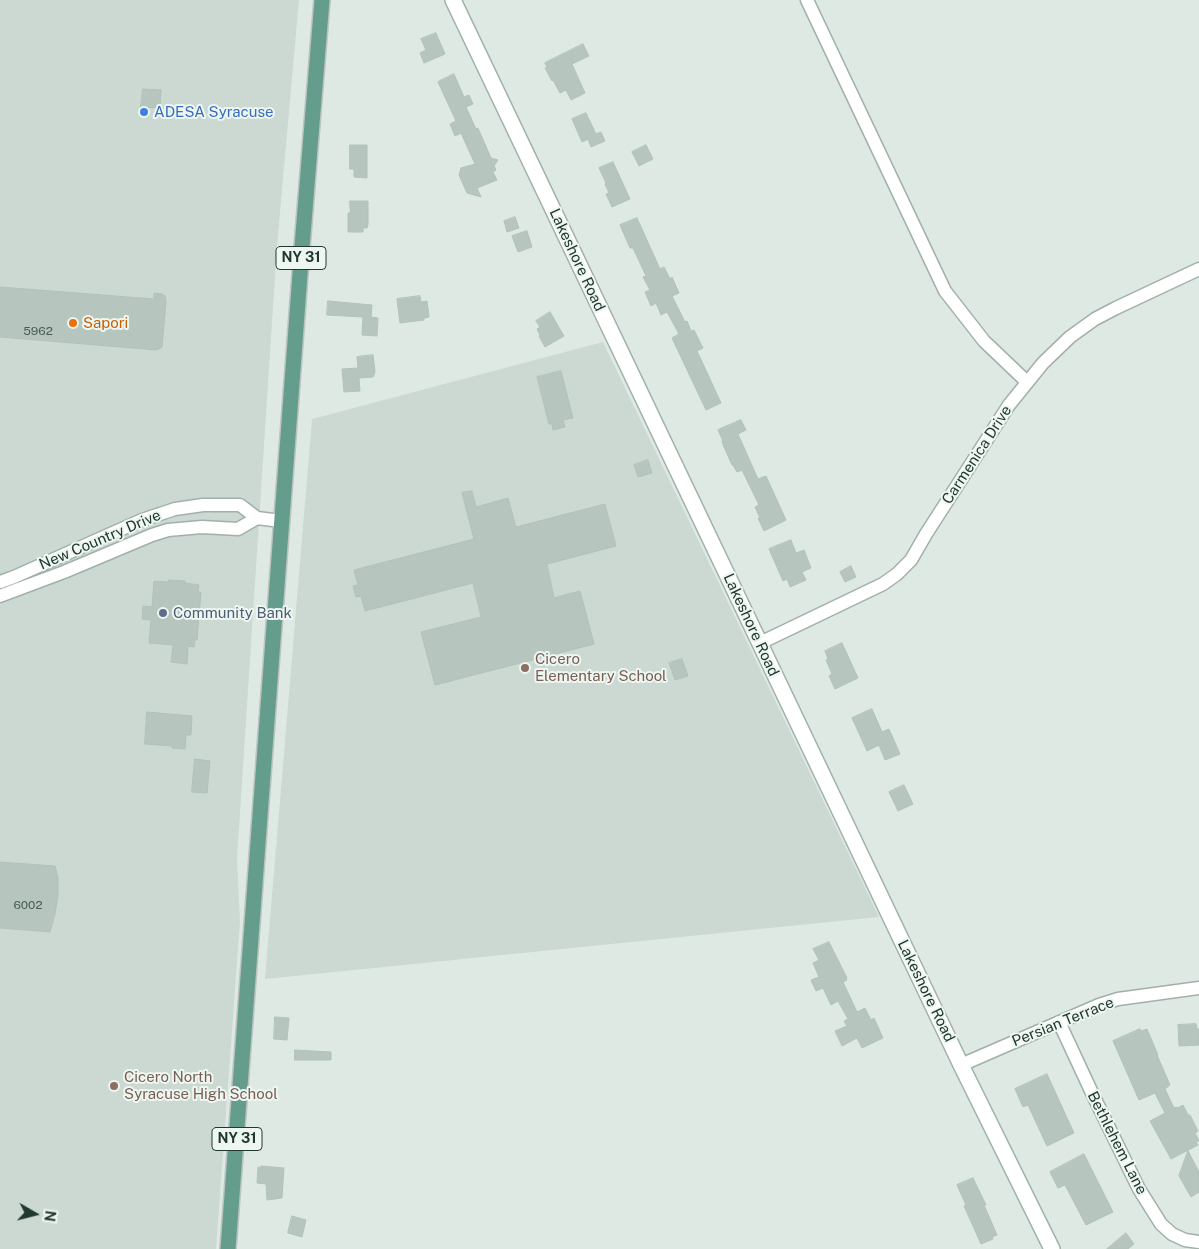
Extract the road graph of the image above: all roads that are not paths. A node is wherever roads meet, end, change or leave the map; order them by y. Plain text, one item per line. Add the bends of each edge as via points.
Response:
1 (322, 0) edge
2 (453, 0) edge
3 (807, 0) edge
4 (1199, 269) edge
5 (1027, 382) junction
6 (257, 518) junction
7 (281, 521) junction
8 (0, 582) edge
9 (0, 596) edge
10 (760, 643) junction
11 (1199, 988) edge
12 (1059, 1022) junction
13 (961, 1065) junction
14 (1199, 1242) edge
15 (228, 1249) edge
16 (1052, 1249) edge

1 - 7 main road, NY 31
2 - 10 street, Lakeshore Road
3 - 5 street via 945,290 984,341
4 - 5 street, Carmenica Drive via 1095,319 1070,337
5 - 10 street, Carmenica Drive via 1003,413 911,560 898,574
6 - 7 street, New Country Drive
6 - 8 street, New Country Drive via 240,506 203,505 175,509 142,520
6 - 9 street, New Country Drive via 238,529 202,527 168,530
7 - 15 main road, NY 31
10 - 13 street, Lakeshore Road
11 - 12 street, Persian Terrace via 1118,999
12 - 13 street, Persian Terrace
12 - 14 street, Bethlehem Lane via 1139,1189 1161,1224 1172,1234
13 - 16 street, Lakeshore Road

